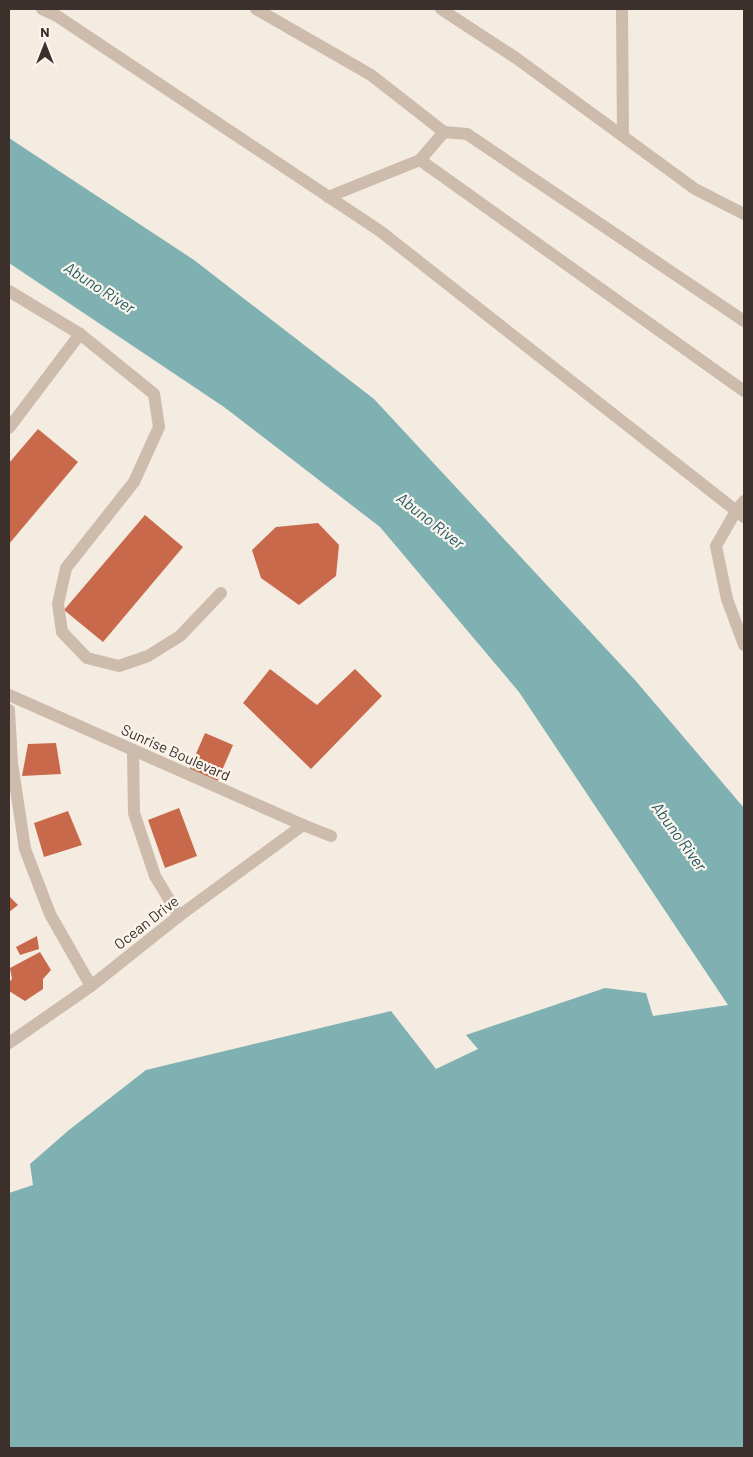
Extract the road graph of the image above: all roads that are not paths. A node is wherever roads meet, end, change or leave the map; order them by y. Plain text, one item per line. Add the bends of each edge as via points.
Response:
1 (42, 9) edge
2 (256, 9) edge
3 (441, 9) edge
4 (622, 9) edge
5 (444, 132) junction
6 (624, 136) junction
7 (420, 160) junction
8 (328, 197) junction
9 (744, 214) edge
10 (9, 291) edge
11 (744, 322) edge
12 (80, 334) junction
13 (744, 391) edge
14 (9, 428) edge
15 (742, 510) edge
16 (221, 593) dead end
17 (744, 645) edge
18 (9, 695) edge
19 (9, 710) edge
20 (134, 751) junction
21 (10, 762) edge
22 (303, 825) junction
23 (331, 836) dead end
24 (179, 916) junction
25 (91, 986) junction
26 (9, 1043) edge

1 - 8 street
2 - 5 street via 371,75
3 - 6 street via 516,58
4 - 6 street
5 - 7 street
5 - 11 street via 467,134
6 - 9 street via 695,189
7 - 8 street
7 - 13 street
8 - 15 street via 380,231
10 - 12 street
12 - 14 street
12 - 16 street via 154,394 160,427 134,482 66,568 58,604 62,632 87,658 119,666 148,656 180,636
15 - 17 street via 716,546 727,599
18 - 20 street, Sunrise Boulevard
19 - 21 street
20 - 22 street, Sunrise Boulevard
20 - 24 street via 134,812 155,876
21 - 25 street via 25,850 50,914
22 - 23 street, Sunrise Boulevard
22 - 24 street, Ocean Drive
24 - 25 street, Ocean Drive
25 - 26 street, Ocean Drive

